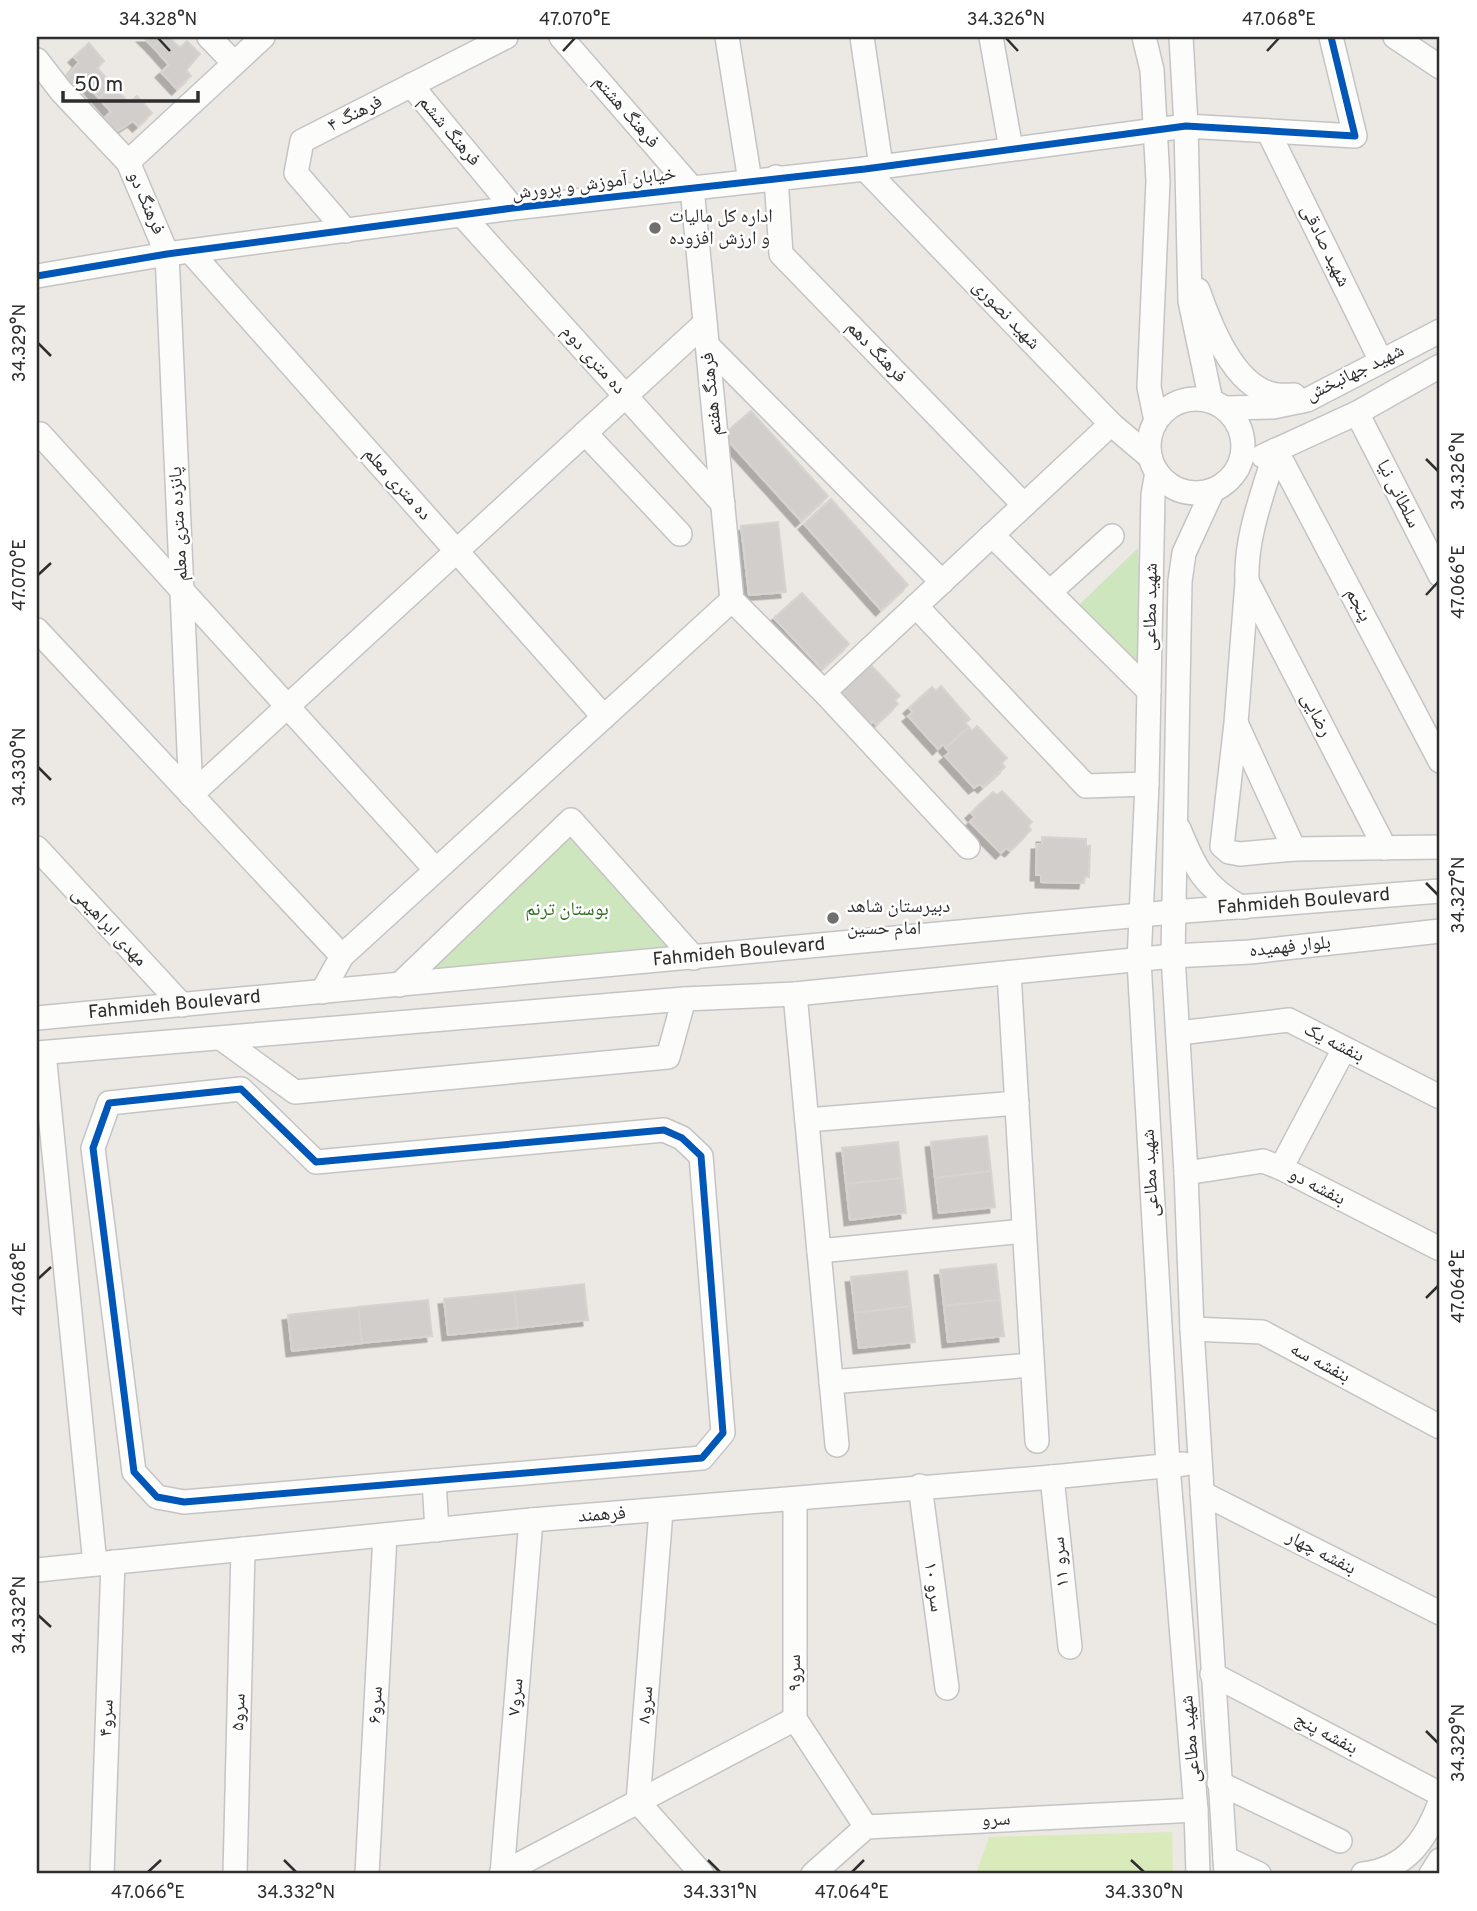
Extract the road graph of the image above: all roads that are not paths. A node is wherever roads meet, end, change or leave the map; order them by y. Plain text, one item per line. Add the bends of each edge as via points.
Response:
1 (209, 37) edge
2 (263, 37) edge
3 (506, 37) edge
4 (561, 37) edge
5 (727, 37) edge
6 (862, 37) edge
7 (991, 37) edge
8 (1144, 37) edge
9 (1181, 37) edge
10 (1331, 37) edge
11 (1395, 37) edge
12 (37, 60) edge
13 (234, 63) junction
14 (1440, 67) edge
15 (411, 85) junction
16 (1186, 126) junction
17 (1156, 130) junction
18 (1268, 131) junction
19 (1011, 149) junction
20 (128, 162) junction
21 (873, 168) junction
22 (776, 177) junction
23 (750, 181) junction
24 (692, 188) junction
25 (513, 208) junction
26 (463, 216) junction
27 (346, 231) junction
28 (178, 253) junction
29 (1189, 256) junction
30 (37, 276) edge
31 (1440, 331) edge
32 (706, 334) junction
33 (1381, 360) junction
34 (1439, 370) edge
35 (1325, 391) junction
36 (625, 396) junction
37 (1218, 405) junction
38 (1357, 413) junction
39 (1156, 421) junction
40 (1111, 424) junction
41 (585, 433) junction
42 (40, 434) dead end
43 (1276, 450) junction
44 (1154, 465) junction
45 (1238, 467) junction
46 (1213, 490) junction
47 (723, 504) junction
48 (1024, 505) junction
49 (680, 534) dead end
50 (992, 535) junction
51 (1112, 536) dead end
52 (456, 551) junction
53 (1440, 575) edge
54 (942, 582) junction
55 (1247, 582) junction
56 (182, 590) junction
57 (1050, 592) junction
58 (732, 600) junction
59 (916, 606) junction
60 (37, 630) edge
61 (1149, 691) junction
62 (824, 692) junction
63 (287, 706) junction
64 (604, 717) junction
65 (1236, 723) junction
66 (1440, 761) edge
67 (1147, 784) junction
68 (191, 795) junction
69 (1176, 822) junction
70 (968, 847) dead end
71 (1440, 847) edge
72 (37, 848) edge
73 (1385, 848) junction
74 (1293, 849) junction
75 (436, 870) junction
76 (1440, 891) edge
77 (1258, 906) junction
78 (1173, 912) junction
79 (1139, 916) junction
80 (1440, 931) edge
81 (342, 956) junction
82 (1173, 956) junction
83 (694, 958) junction
84 (1139, 961) junction
85 (1009, 973) junction
86 (400, 985) junction
87 (322, 992) junction
88 (795, 994) junction
89 (684, 999) junction
90 (182, 1005) junction
91 (37, 1018) edge
92 (1179, 1033) junction
93 (222, 1039) junction
94 (1344, 1049) junction
95 (40, 1053) edge
96 (1440, 1097) edge
97 (1017, 1103) junction
98 (807, 1120) junction
99 (1281, 1168) junction
100 (1186, 1173) junction
101 (1024, 1231) junction
102 (1440, 1249) edge
103 (819, 1251) junction
104 (1192, 1329) junction
105 (1031, 1365) junction
106 (831, 1382) junction
107 (1440, 1427) edge
108 (1037, 1441) dead end
109 (837, 1445) dead end
110 (1200, 1462) junction
111 (1168, 1465) junction
112 (1052, 1477) junction
113 (434, 1481) junction
114 (920, 1486) junction
115 (1202, 1493) junction
116 (794, 1499) junction
117 (661, 1511) junction
118 (531, 1520) junction
119 (438, 1530) junction
120 (385, 1535) junction
121 (243, 1549) junction
122 (104, 1563) junction
123 (37, 1570) edge
124 (1440, 1613) edge
125 (1070, 1647) dead end
126 (1212, 1674) junction
127 (947, 1688) dead end
128 (795, 1719) junction
129 (1219, 1783) junction
130 (1440, 1794) edge
131 (638, 1802) junction
132 (1440, 1802) edge
133 (1196, 1810) junction
134 (866, 1827) junction
135 (1340, 1841) dead end
136 (1440, 1860) edge
137 (1225, 1866) edge
138 (102, 1874) edge
139 (235, 1874) edge
140 (367, 1874) edge
141 (501, 1874) edge
142 (702, 1874) edge
143 (813, 1874) edge
144 (1198, 1874) edge
145 (1259, 1874) edge
146 (1363, 1874) edge
147 (1431, 1874) edge

1 - 13 street
2 - 13 street
3 - 15 street, فرهنگ ۴
4 - 24 street, فرهنگ هشتم
5 - 23 street
6 - 21 street
7 - 19 street
8 - 17 street via 1152,70
9 - 16 street
10 - 18 street, خیابان آموزش و پرورش via 1354,136
11 - 14 street
12 - 20 street, فرهنگ دو
13 - 20 street
15 - 25 street, فرهنگ ششم
15 - 27 street, فرهنگ ۴ via 302,141 296,173
16 - 17 street, خیابان آموزش و پرورش
16 - 18 street, خیابان آموزش و پرورش
16 - 29 street
17 - 19 street, خیابان آموزش و پرورش
17 - 39 street via 1149,387
18 - 33 street, شهید صادقی
19 - 21 street, خیابان آموزش و پرورش
20 - 28 street, فرهنگ دو
21 - 22 street, خیابان آموزش و پرورش
21 - 40 street, شهید نصوری
22 - 23 street, خیابان آموزش و پرورش
22 - 48 street, فرهنگ دهم via 781,254
23 - 24 street, خیابان آموزش و پرورش
24 - 25 street, خیابان آموزش و پرورش
24 - 32 street, فرهنگ هفتم
25 - 26 street, خیابان آموزش و پرورش
26 - 27 street, خیابان آموزش و پرورش
26 - 36 street, ده متری دوم
27 - 28 street, خیابان آموزش و پرورش
28 - 30 street, خیابان آموزش و پرورش
28 - 52 street, ده متری معلم
28 - 56 street, پانزده متری معلم
29 - 35 street via 1212,325 1243,376 1272,394 1302,396
29 - 37 street via 1194,327
31 - 33 street, شهید جهانبخش
32 - 36 street
32 - 47 street, فرهنگ هفتم
32 - 54 street
33 - 35 street, شهید جهانبخش
34 - 38 street, شهید جهانبخش
35 - 37 street, شهید جهانبخش via 1273,407
36 - 41 street
36 - 47 street, ده متری دوم
37 - 39 street via 1195,398 1180,401
37 - 45 street via 1236,420 1242,435
38 - 43 street, شهید جهانبخش
38 - 53 street, سلطانی نیا
39 - 44 street via 1149,445
40 - 44 street, شهید نصوری
40 - 48 street
41 - 49 street
41 - 52 street
42 - 56 street
43 - 45 street, شهید جهانبخش
43 - 55 street via 1251,537
43 - 66 street, پنجم
44 - 46 street via 1166,482 1188,492
44 - 61 street, شهید مطاعی
45 - 46 street
46 - 69 street, شهید مطاعی via 1184,553 1180,581
47 - 58 street, فرهنگ هفتم
48 - 50 street
50 - 54 street
50 - 57 street
51 - 57 street
52 - 63 street
52 - 64 street, ده متری معلم
54 - 59 street
55 - 65 street
55 - 73 street, رضایی
56 - 63 street
56 - 68 street, پانزده متری معلم
57 - 61 street
58 - 62 street
58 - 64 street
59 - 62 street
59 - 67 street via 1086,786
60 - 68 street
61 - 67 street, شهید مطاعی
62 - 70 street
63 - 68 street
63 - 75 street
64 - 75 street
65 - 74 street
65 - 74 street via 1222,846 1240,854
67 - 79 street, شهید مطاعی
68 - 81 street
69 - 77 street via 1211,887 1240,907
69 - 78 street, شهید مطاعی
71 - 73 street
72 - 90 street, مهدی ابراهیمی
73 - 74 street
75 - 81 street
76 - 77 street, Fahmideh Boulevard
77 - 78 street, Fahmideh Boulevard
78 - 79 street, Fahmideh Boulevard
78 - 82 street, شهید مطاعی
79 - 83 street, Fahmideh Boulevard
79 - 84 street, شهید مطاعی
80 - 82 street, بلوار فهمیده
81 - 87 street
82 - 84 street, بلوار فهمیده
82 - 92 street, شهید مطاعی
83 - 86 street, Fahmideh Boulevard
83 - 86 street via 570,820
84 - 85 street, Fahmideh Boulevard
84 - 111 street, شهید مطاعی
85 - 88 street, Fahmideh Boulevard
85 - 97 street
86 - 87 street, Fahmideh Boulevard
87 - 90 street, Fahmideh Boulevard
88 - 89 street, Fahmideh Boulevard
88 - 98 street
89 - 93 street, Fahmideh Boulevard
89 - 93 street via 668,1057 295,1092
90 - 91 street, Fahmideh Boulevard
92 - 94 street, بنفشه یک via 1289,1020
92 - 100 street, شهید مطاعی
93 - 95 street, Fahmideh Boulevard
94 - 96 street, بنفشه یک
94 - 99 street
95 - 122 street, سرو۴
97 - 98 street
97 - 101 street
98 - 103 street
99 - 100 street, بنفشه دو via 1262,1161
99 - 102 street, بنفشه دو
100 - 104 street, شهید مطاعی
101 - 103 street
101 - 105 street
103 - 106 street
104 - 107 street, بنفشه سه via 1262,1332
104 - 110 street, شهید مطاعی
105 - 106 street
105 - 108 street
106 - 109 street
110 - 111 street, فرهمند
110 - 115 street, شهید مطاعی
111 - 112 street, فرهمند
111 - 133 street, شهید مطاعی
112 - 114 street, فرهمند
112 - 125 street, ۱۱ سرو
113 - 113 street via 184,1502 157,1497 134,1472 93,1148 108,1103 241,1089 316,1162 664,1130 682,1138 701,1156 723,1433 702,1458
113 - 119 street
114 - 116 street, فرهمند
114 - 127 street, سرو ۱۰
115 - 124 street, بنفشه چهار
115 - 126 street, شهید مطاعی
116 - 117 street, فرهمند
116 - 128 street, سرو۹
117 - 118 street, فرهمند
117 - 131 street, سرو۸
118 - 119 street, فرهمند
118 - 141 street, سرو۷
119 - 120 street, فرهمند
120 - 121 street, فرهمند
120 - 140 street, سرو۶
121 - 122 street, فرهمند
121 - 139 street, سرو۵
122 - 123 street, فرهمند
122 - 138 street, سرو۴
126 - 129 street, شهید مطاعی
126 - 130 street, بنفشه پنج
128 - 131 street
128 - 134 street, سرو۹
129 - 135 street
129 - 137 street, شهید مطاعی
131 - 141 street
131 - 142 street
132 - 146 street via 1413,1852 1380,1872
133 - 134 street, سرو
133 - 144 street, شهید مطاعی
134 - 143 street
136 - 147 street
137 - 145 street

